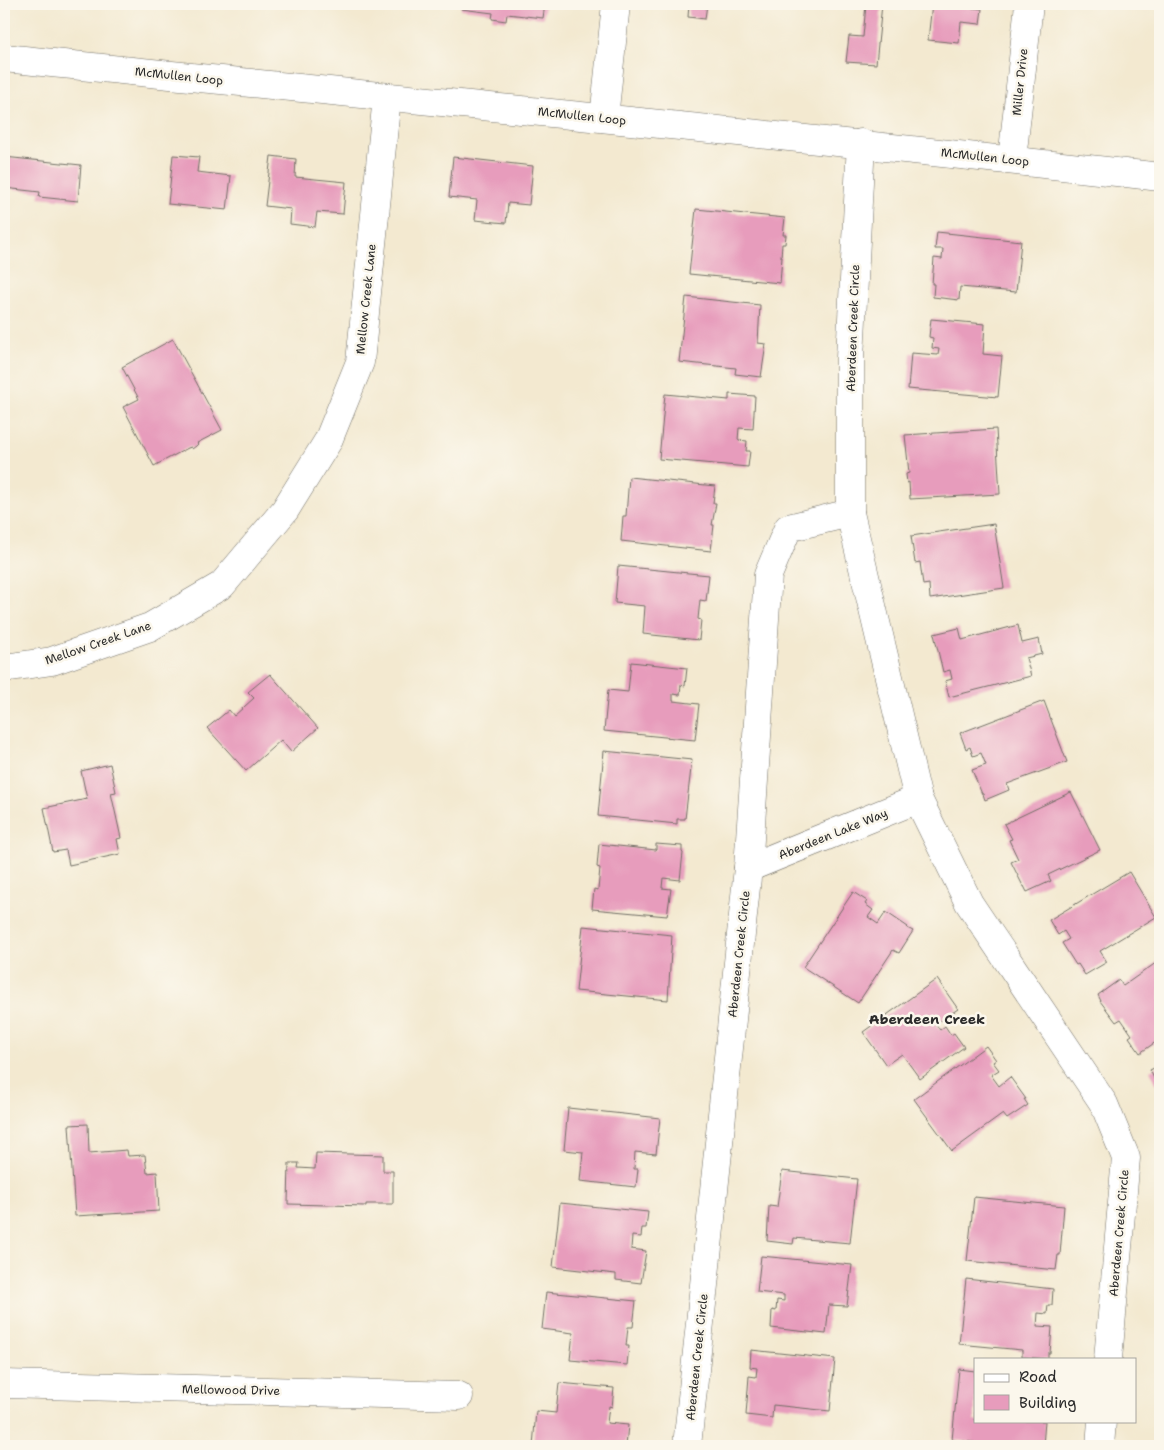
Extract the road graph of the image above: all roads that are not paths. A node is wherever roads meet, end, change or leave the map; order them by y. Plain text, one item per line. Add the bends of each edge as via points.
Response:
1 (616, 4) edge
2 (1029, 4) edge
3 (4, 58) edge
4 (387, 97) junction
5 (604, 118) junction
6 (861, 144) junction
7 (1012, 160) junction
8 (1160, 176) edge
9 (850, 513) junction
10 (4, 668) edge
11 (918, 799) junction
12 (748, 868) junction
13 (1108, 1358) edge
14 (4, 1384) edge
15 (459, 1396) dead end
16 (1102, 1422) edge
17 (687, 1446) edge
18 (1100, 1446) edge

1 - 5 street
2 - 7 street, Miller Drive
3 - 4 street, McMullen Loop
4 - 5 street, McMullen Loop
4 - 10 street, Mellow Creek Lane via 360,362 328,441 285,510 222,585 150,627 52,661
5 - 6 street, McMullen Loop
6 - 7 street, McMullen Loop
6 - 9 street, Aberdeen Creek Circle via 850,358
7 - 8 street, McMullen Loop
9 - 11 street, Aberdeen Creek Circle
9 - 12 street, Aberdeen Creek Circle via 788,528 768,574
11 - 12 street, Aberdeen Lake Way
11 - 13 street, Aberdeen Creek Circle via 969,902 1104,1104 1126,1158
12 - 17 street, Aberdeen Creek Circle
14 - 15 street, Mellowood Drive
16 - 18 street

